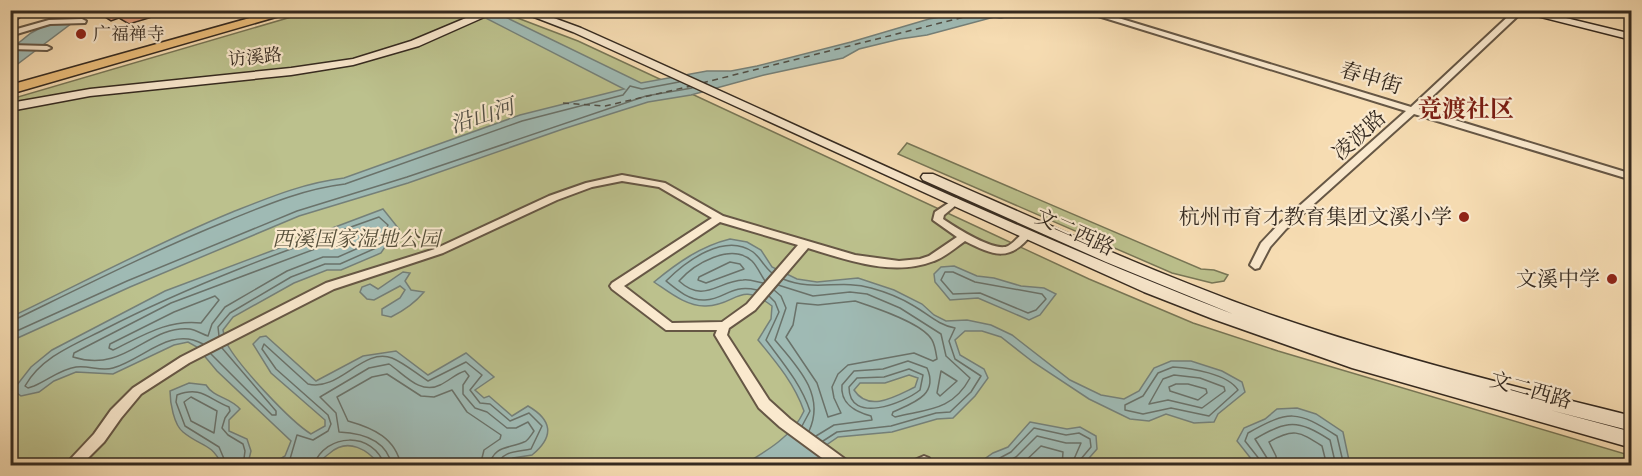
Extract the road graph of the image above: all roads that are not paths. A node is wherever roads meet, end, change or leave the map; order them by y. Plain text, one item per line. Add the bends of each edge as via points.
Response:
1 (26, 10) edge
2 (276, 10) edge
3 (294, 10) edge
4 (495, 10) edge
5 (521, 10) edge
6 (542, 10) edge
7 (1519, 11) edge
8 (1100, 15) dead end
9 (79, 21) dead end
10 (10, 22) edge
11 (10, 34) edge
12 (1632, 38) edge
13 (10, 47) edge
14 (44, 48) dead end
15 (10, 84) edge
16 (10, 90) edge
17 (10, 107) edge
18 (1413, 110) junction
19 (782, 117) junction
20 (1632, 177) edge
21 (956, 201) junction
22 (719, 218) junction
23 (1028, 234) junction
24 (965, 236) junction
25 (805, 244) junction
26 (1255, 265) dead end
27 (724, 326) junction
28 (1632, 424) edge
29 (1632, 441) edge
30 (840, 464) edge
31 (71, 465) edge

1 - 10 street
2 - 15 highway
3 - 16 highway
4 - 17 main road, 访溪路 via 406,48 333,66 67,95
5 - 19 main road, 文二西路
6 - 19 main road, 文二西路 via 656,55
7 - 12 main road
7 - 18 street, 凌波路
8 - 18 street, 春申街
9 - 11 street via 54,21
13 - 14 street
18 - 20 street, 春申街
18 - 26 street, 凌波路 via 1282,227 1265,245
19 - 21 main road, 文二西路
19 - 28 main road, 文二西路 via 1224,304 1378,355
21 - 23 main road, 文二西路
21 - 24 street via 939,214 938,220
22 - 25 street
22 - 27 street via 616,286 670,327
22 - 31 street via 662,185 622,178 553,198 439,251 330,286 185,360 137,391
23 - 24 street via 1008,250 999,251
23 - 29 main road, 文二西路 via 1150,288 1294,342
24 - 25 street via 933,258 899,265
25 - 27 street via 750,307
27 - 30 street via 721,335 727,347 764,404

